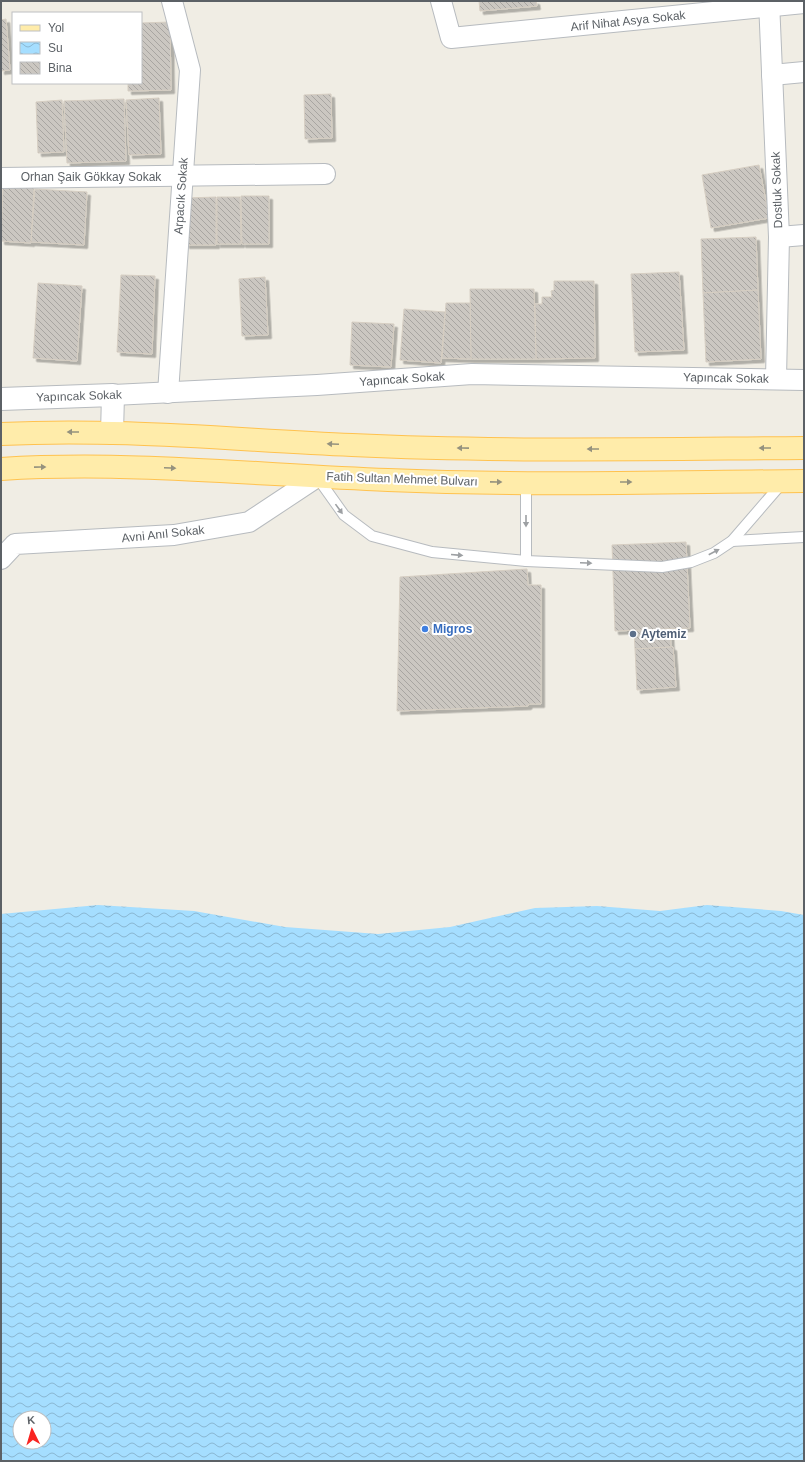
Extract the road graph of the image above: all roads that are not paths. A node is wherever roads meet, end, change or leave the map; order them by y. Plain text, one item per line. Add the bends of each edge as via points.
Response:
1 (172, 1) edge
2 (441, 1) edge
3 (804, 3) edge
4 (769, 4) edge
5 (804, 72) edge
6 (772, 75) junction
7 (325, 174) dead end
8 (182, 177) junction
9 (1, 178) edge
10 (804, 236) edge
11 (779, 237) junction
12 (776, 379) junction
13 (804, 380) edge
14 (168, 393) junction
15 (113, 395) junction
16 (1, 399) edge
17 (112, 432) junction
18 (1, 434) edge
19 (804, 448) edge
20 (1, 469) edge
21 (317, 477) junction
22 (526, 482) junction
23 (794, 482) edge
24 (804, 537) edge
25 (732, 541) junction
26 (1, 559) edge
27 (526, 561) junction

1 - 8 street, Arpacık Sokak via 190,70
2 - 4 street, Arif Nihat Asya Sokak via 451,38
3 - 4 street, Arif Nihat Asya Sokak
4 - 6 street, Dostluk Sokak
5 - 6 street
6 - 11 street, Dostluk Sokak
7 - 8 street, Orhan Şaik Gökkay Sokak
8 - 9 street, Orhan Şaik Gökkay Sokak
8 - 14 street, Arpacık Sokak
10 - 11 street
11 - 12 street, Dostluk Sokak
12 - 13 street, Yapıncak Sokak
12 - 14 street, Yapıncak Sokak via 472,374
14 - 15 street, Yapıncak Sokak
15 - 16 street, Yapıncak Sokak
15 - 17 street
17 -> 18 main road
19 -> 17 main road via 522,449 353,446
20 -> 21 main road, Fatih Sultan Mehmet Bulvarı via 112,466
21 -> 22 main road, Fatih Sultan Mehmet Bulvarı
21 - 26 street, Avni Anıl Sokak via 249,522 174,535 15,544
21 -> 27 lane via 344,515 372,536 432,552
22 -> 23 main road, Fatih Sultan Mehmet Bulvarı
22 -> 27 lane
23 - 25 lane
24 - 25 lane
27 -> 25 lane via 662,567 691,562 714,553

